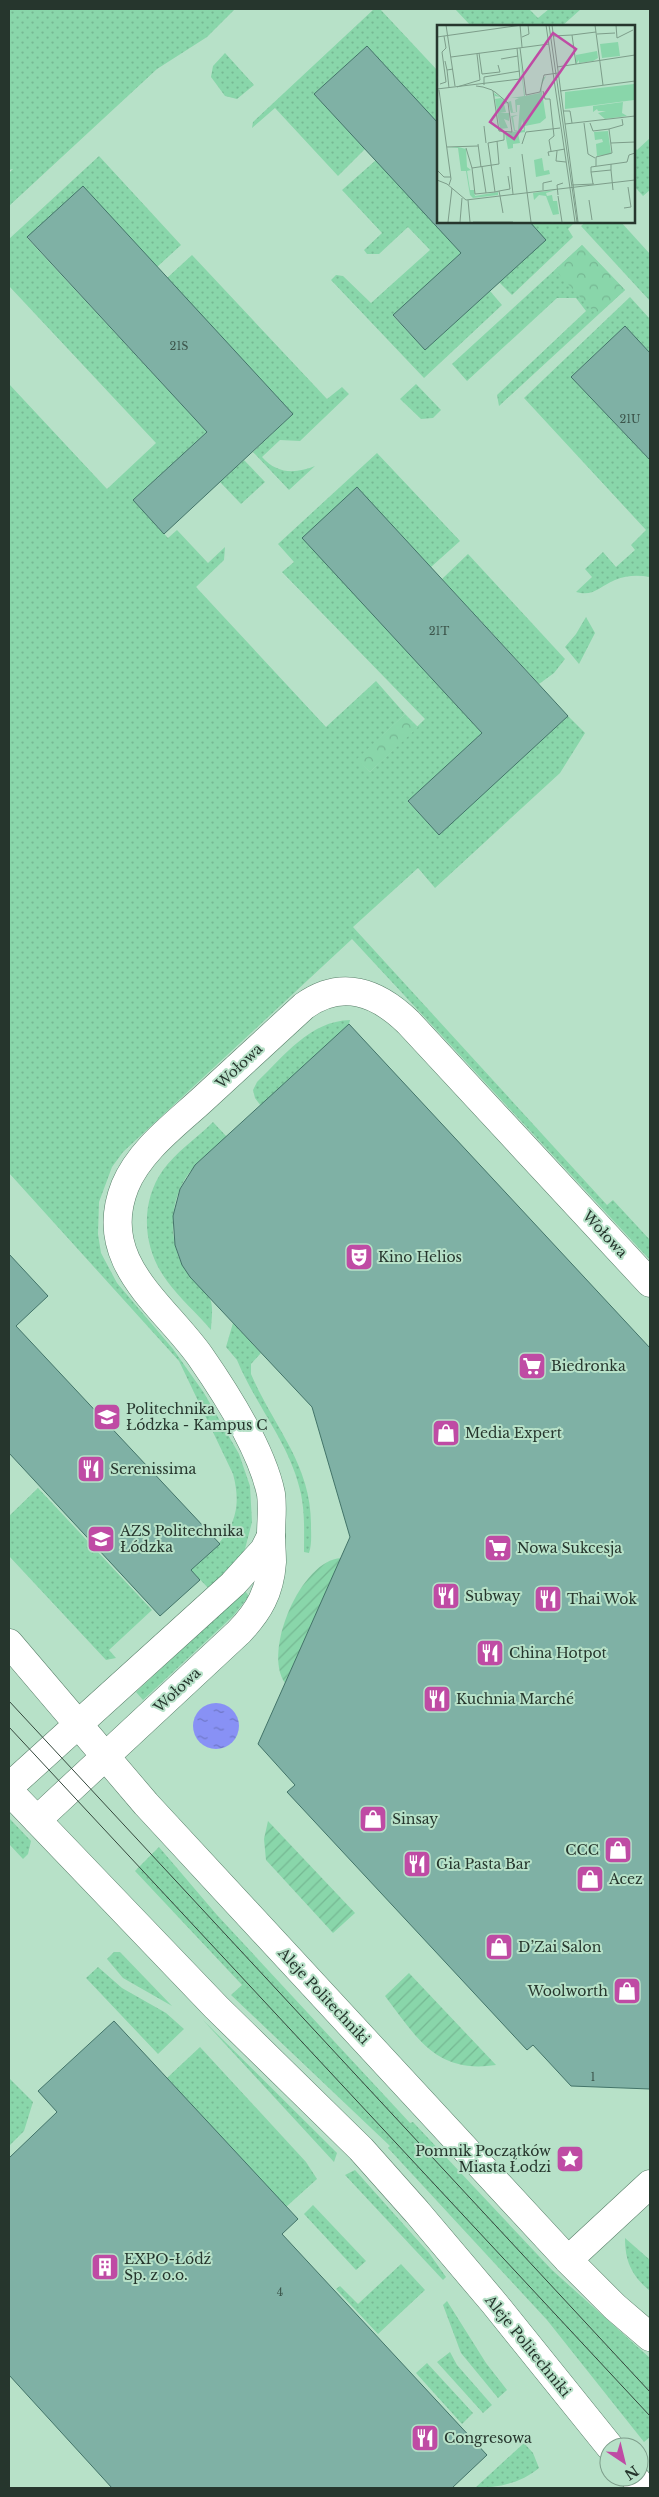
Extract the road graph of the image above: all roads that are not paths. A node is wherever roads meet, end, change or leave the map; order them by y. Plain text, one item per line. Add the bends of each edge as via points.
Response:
1 (650, 1283) edge
2 (271, 1536) junction
3 (9, 1643) edge
4 (78, 1724) junction
5 (106, 1757) junction
6 (9, 1789) edge
7 (37, 1820) junction
8 (650, 2184) edge
9 (568, 2260) junction
10 (650, 2337) edge
11 (602, 2437) edge

1 - 2 street, Wołowa via 398,1012 380,999 357,992 326,993 314,998 155,1144 133,1170 119,1212 122,1252 132,1274 210,1370 258,1456 271,1494
2 - 4 street via 264,1550 245,1572
2 - 5 street, Wołowa via 272,1562 257,1613
3 - 4 street, Aleje Politechniki
4 - 5 street, Aleje Politechniki
4 - 6 street
5 - 7 street, Wołowa
5 - 9 street, Aleje Politechniki
6 - 7 street, Aleje Politechniki
7 - 11 street, Aleje Politechniki via 216,2007 361,2149 494,2303
8 - 9 street
9 - 10 street, Aleje Politechniki

